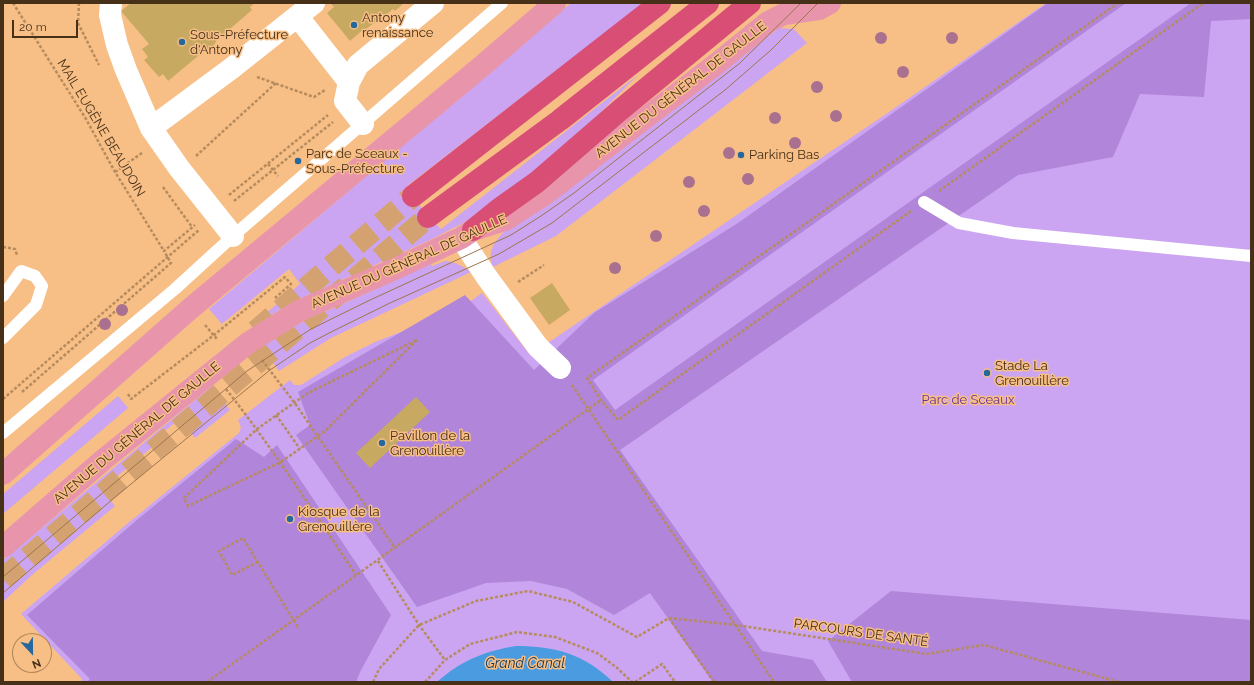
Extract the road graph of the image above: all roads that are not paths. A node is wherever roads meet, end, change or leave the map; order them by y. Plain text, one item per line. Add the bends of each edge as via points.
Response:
1 (314, 3) edge
2 (433, 3) edge
3 (502, 3) edge
4 (555, 3) edge
5 (660, 3) edge
6 (708, 3) edge
7 (750, 3) edge
8 (830, 3) edge
9 (108, 7) edge
10 (298, 17) junction
11 (347, 87) junction
12 (363, 124) junction
13 (151, 128) junction
14 (413, 196) tunnel mouth
15 (924, 202) road end
16 (428, 217) tunnel mouth
17 (467, 234) junction
18 (234, 236) junction
19 (1251, 256) edge
20 (3, 296) edge
21 (3, 338) edge
22 (560, 368) road end
23 (3, 433) edge
24 (3, 474) edge
25 (3, 547) edge

1 - 10 street
2 - 11 street via 358,65
3 - 12 lane
4 - 24 main road via 191,308
5 - 14 highway
6 - 16 highway via 560,120
7 - 17 highway via 537,182
8 - 17 main road, AVENUE DU GÉNÉRAL DE GAULLE via 819,9 784,14 768,22 544,196 505,220
9 - 13 street via 117,45
10 - 11 street
10 - 13 street
11 - 12 street
12 - 18 lane
13 - 18 street via 179,168
15 - 19 lane via 959,223 1013,233
17 - 22 street via 500,294 538,347
17 - 25 main road, AVENUE DU GÉNÉRAL DE GAULLE via 299,311 248,343 103,460
18 - 23 lane via 175,289
20 - 21 lane via 21,271 35,276 42,286 36,305

